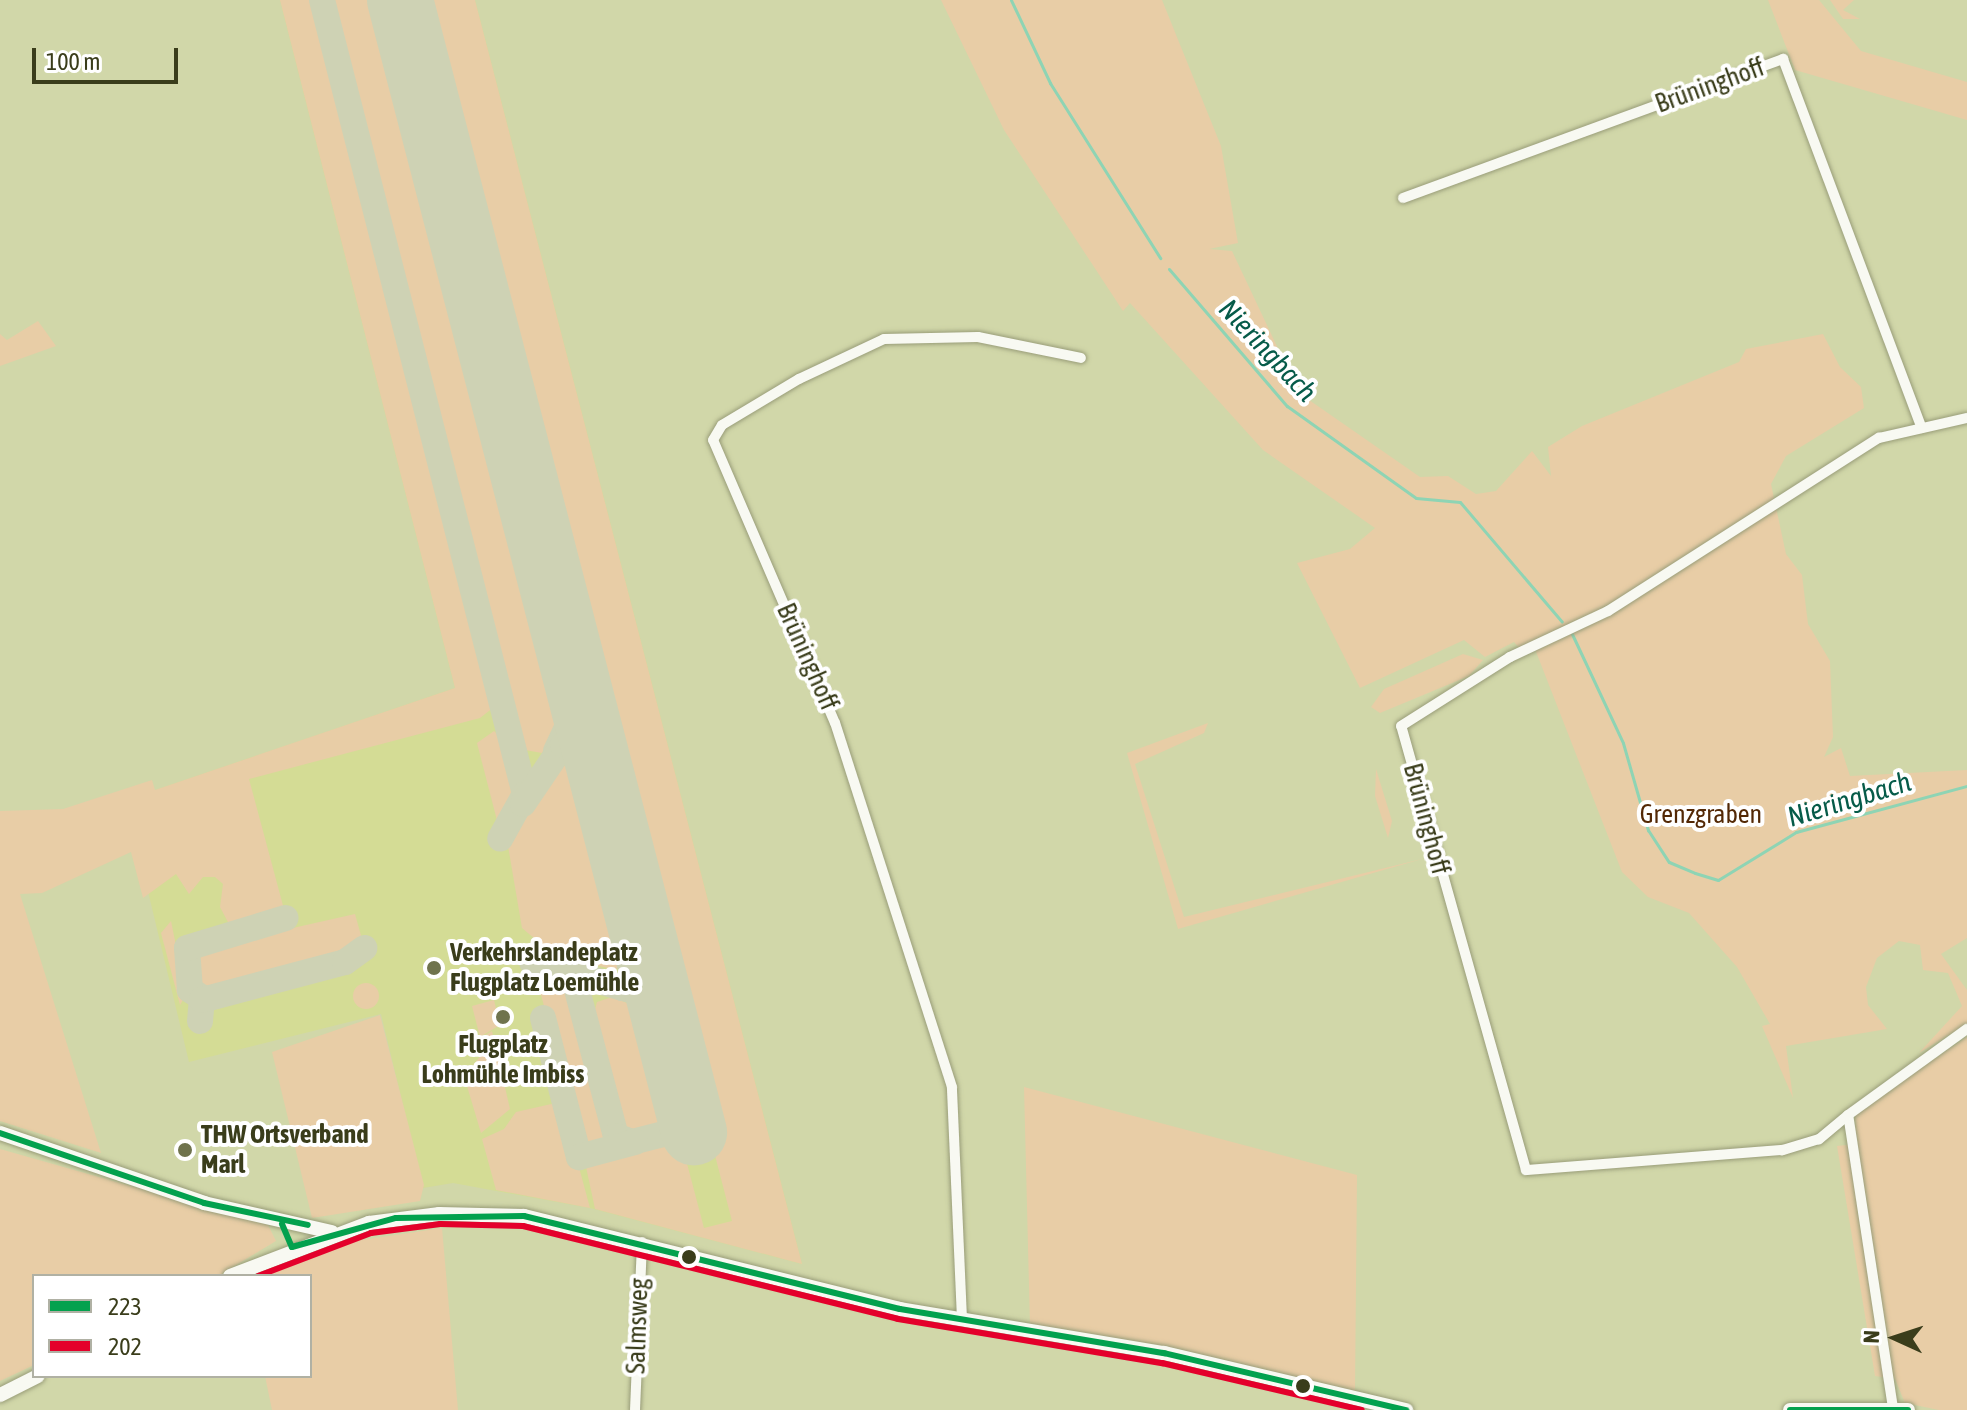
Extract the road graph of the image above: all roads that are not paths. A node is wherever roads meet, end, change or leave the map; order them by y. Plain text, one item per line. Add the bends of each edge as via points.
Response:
1 (1403, 198) dead end
2 (1081, 358) dead end
3 (1967, 418) edge
4 (1922, 428) junction
5 (1967, 1029) edge
6 (1848, 1115) junction
7 (0, 1133) edge
8 (282, 1224) junction
9 (333, 1232) junction
10 (642, 1242) junction
11 (292, 1247) junction
12 (234, 1274) edge
13 (962, 1319) junction
14 (34, 1378) edge
15 (0, 1395) edge
16 (1901, 1409) edge
17 (635, 1410) edge
18 (1406, 1410) edge
19 (1790, 1410) edge

1 - 4 street, Brüninghoff via 1783,59
2 - 13 street, Brüninghoff via 978,337 884,339 799,379 713,435 839,734 952,1087
3 - 4 street, Brüninghoff
4 - 6 street, Brüninghoff via 1879,438 1608,611 1510,657 1401,726 1526,1170 1782,1150 1819,1139
5 - 6 street
6 - 16 street
7 - 8 street
8 - 9 street
8 - 11 street
9 - 10 street via 396,1218 482,1213
9 - 11 street
10 - 13 street
10 - 17 street, Salmsweg
11 - 12 street
13 - 18 street via 1164,1353
14 - 15 street
16 - 19 street

